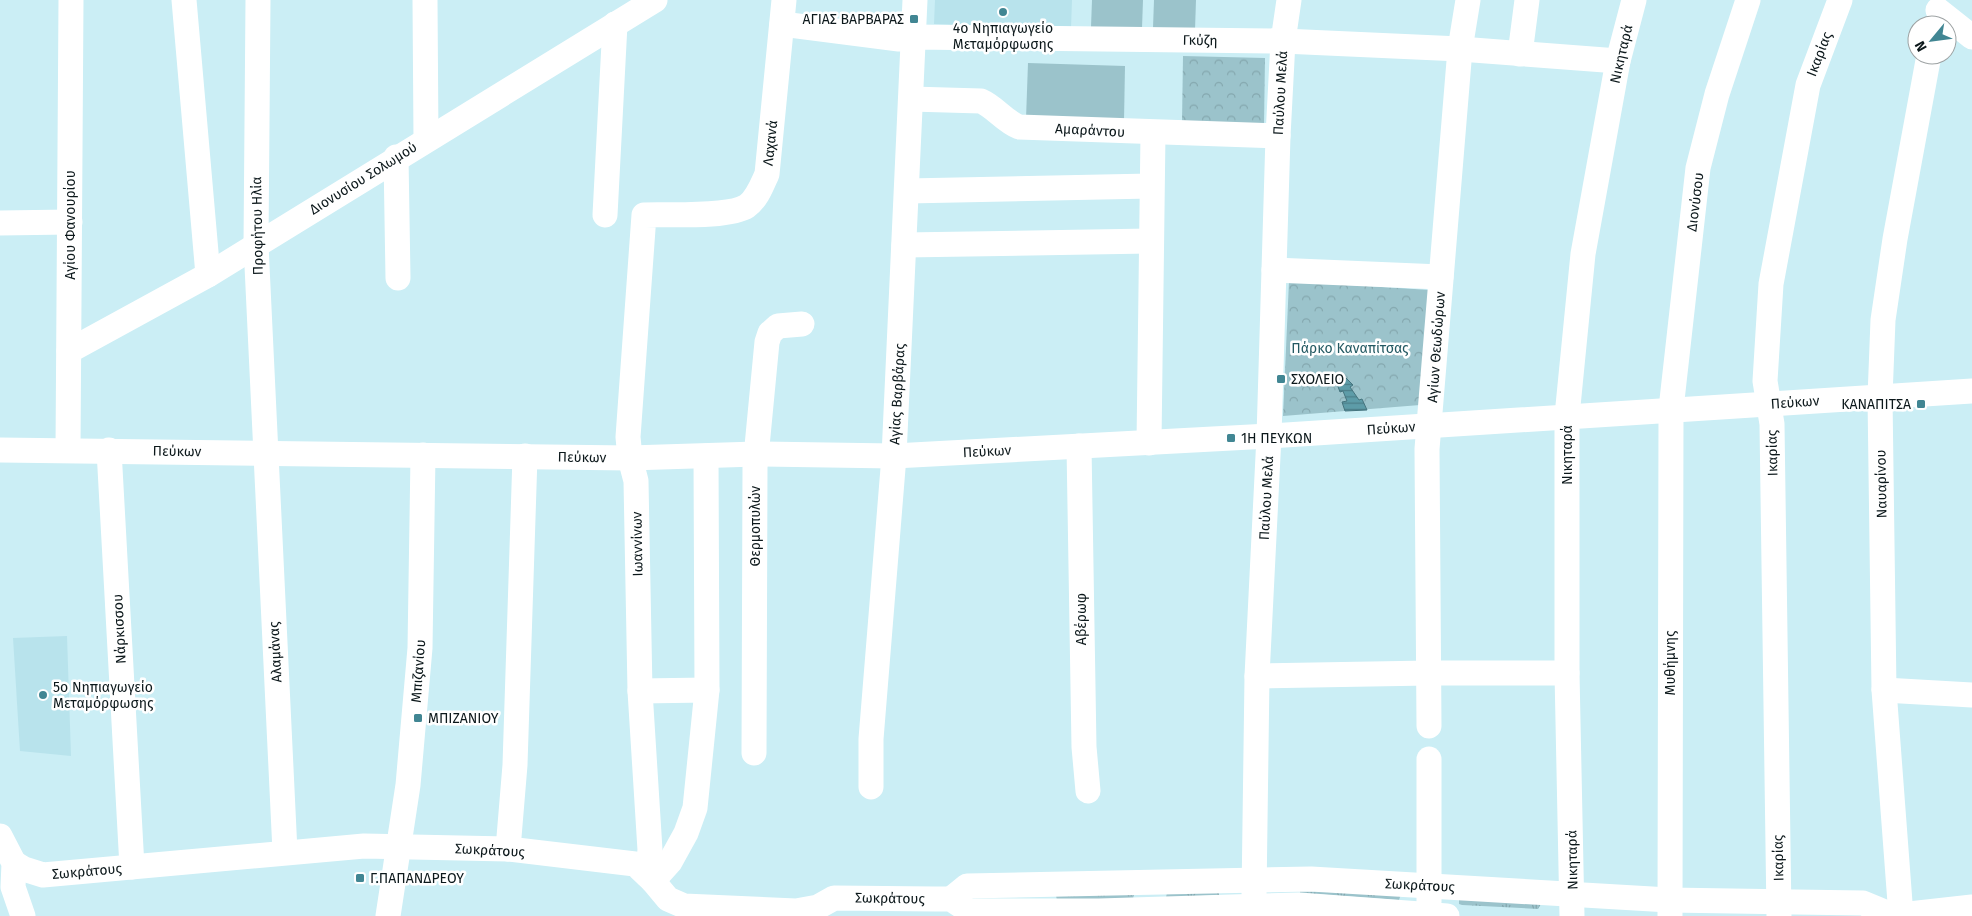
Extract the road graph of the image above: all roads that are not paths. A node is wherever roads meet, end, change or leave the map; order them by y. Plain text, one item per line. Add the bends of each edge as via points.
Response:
1 (71, 0) edge
2 (184, 0) edge
3 (258, 0) edge
4 (425, 0) edge
5 (654, 0) edge
6 (784, 0) edge
7 (915, 0) edge
8 (1289, 0) edge
9 (1468, 0) edge
10 (1527, 0) edge
11 (1634, 0) edge
12 (1748, 0) edge
13 (1840, 0) edge
14 (1939, 12) edge
15 (615, 24) junction
16 (782, 24) junction
17 (914, 37) junction
18 (1972, 37) edge
19 (1283, 41) junction
20 (1460, 50) junction
21 (1520, 54) junction
22 (1618, 61) junction
23 (1927, 65) edge
24 (911, 99) junction
25 (1153, 133) junction
26 (1278, 136) junction
27 (426, 140) junction
28 (396, 157) junction
29 (1151, 186) junction
30 (907, 191) junction
31 (605, 215) dead end
32 (644, 215) joint
33 (70, 222) junction
34 (0, 223) edge
35 (1150, 241) junction
36 (256, 245) junction
37 (904, 245) junction
38 (1274, 270) junction
39 (208, 274) junction
40 (1441, 277) junction
41 (398, 278) dead end
42 (802, 324) dead end
43 (69, 351) junction
44 (1972, 391) edge
45 (1880, 397) junction
46 (1770, 404) junction
47 (1671, 409) junction
48 (1567, 416) junction
49 (1430, 426) junction
50 (1269, 436) junction
51 (1149, 442) junction
52 (1079, 446) junction
53 (0, 450) edge
54 (68, 450) junction
55 (109, 450) junction
56 (265, 452) junction
57 (756, 454) junction
58 (423, 455) junction
59 (525, 456) junction
60 (706, 456) junction
61 (894, 456) junction
62 (630, 458) junction
63 (1428, 673) junction
64 (1567, 674) junction
65 (1257, 676) junction
66 (707, 690) junction
67 (1884, 690) junction
68 (640, 691) junction
69 (1972, 695) edge
70 (1429, 726) dead end
71 (754, 753) dead end
72 (1429, 759) dead end
73 (871, 787) dead end
74 (1088, 791) dead end
75 (0, 836) edge
76 (399, 847) junction
77 (508, 849) junction
78 (285, 852) junction
79 (14, 863) junction
80 (132, 867) junction
81 (650, 878) junction
82 (1254, 880) junction
83 (1148, 882) junction
84 (1044, 884) junction
85 (1429, 886) junction
86 (950, 900) junction
87 (1572, 905) edge
88 (1254, 906) junction
89 (1637, 907) edge
90 (1972, 907) edge
91 (1670, 908) edge
92 (1147, 910) junction
93 (1779, 910) edge
94 (1045, 911) junction
95 (1376, 913) edge
96 (1438, 915) edge
97 (1896, 915) edge
98 (23, 916) edge
99 (388, 916) edge

1 - 33 street, Αγίου Φανουρίου
2 - 39 street
3 - 36 street, Προφήτου Ηλία
4 - 27 street
5 - 15 street, Διονυσίου Σολωμού
6 - 16 street, Λαχανά
7 - 17 street, Αγίας Βαρβάρας
8 - 19 street, Παύλου Μελά
9 - 20 street, Αγίων Θεωδώρων
10 - 21 street
11 - 22 street, Νικηταρά
12 - 47 street, Διονύσου via 1717,94 1698,168
13 - 46 street, Ικαρίας via 1808,85 1771,284 1765,381
14 - 18 street
15 - 27 street, Διονυσίου Σολωμού
15 - 31 street
16 - 17 street, Γκύζη via 899,39
16 - 32 street, Λαχανά via 767,174 758,195 733,213
17 - 19 street, Γκύζη
17 - 24 street, Αγίας Βαρβάρας
19 - 20 street, Γκύζη
19 - 26 street, Παύλου Μελά
20 - 21 street, Γκύζη
20 - 40 street, Αγίων Θεωδώρων
21 - 22 street, Γκύζη
22 - 48 street, Νικηταρά via 1583,254
23 - 45 street, Ναυαρίνου via 1883,320
24 - 25 street, Αμαράντου via 980,101 1018,126
24 - 30 street, Αγίας Βαρβάρας
25 - 26 street, Αμαράντου
25 - 29 street
26 - 38 street, Παύλου Μελά
27 - 28 street, Διονυσίου Σολωμού
28 - 36 street, Διονυσίου Σολωμού
28 - 41 street
29 - 30 street
29 - 35 street
30 - 37 street, Αγίας Βαρβάρας
32 - 62 street, Ιωαννίνων via 628,437
33 - 34 street
33 - 43 street, Αγίου Φανουρίου
35 - 37 street
35 - 51 street
36 - 39 street, Διονυσίου Σολωμού
36 - 56 street, Προφήτου Ηλία
37 - 61 street, Αγίας Βαρβάρας
38 - 40 street
38 - 50 street, Παύλου Μελά
39 - 43 street, Διονυσίου Σολωμού
40 - 49 street, Αγίων Θεωδώρων
42 - 57 street, Θερμοπυλών via 778,326 770,333
43 - 54 street, Αγίου Φανουρίου
44 - 45 street, Πεύκων
45 - 46 street, Πεύκων
45 - 67 street, Ναυαρίνου
46 - 47 street, Πεύκων
46 - 93 street, Ικαρίας
47 - 48 street, Πεύκων
47 - 91 street, Μυθήμνης
48 - 49 street, Πεύκων
48 - 64 street, Νικηταρά
49 - 50 street, Πεύκων
49 - 63 street, Αγίων Θεωδώρων via 1427,448
50 - 51 street, Πεύκων
50 - 65 street, Παύλου Μελά
51 - 52 street, Πεύκων
52 - 61 street, Πεύκων
52 - 74 street, Αβέρωφ via 1084,747
53 - 54 street, Πεύκων
54 - 55 street, Πεύκων
55 - 56 street, Πεύκων
55 - 80 street, Νάρκισσου
56 - 58 street, Πεύκων
56 - 78 street, Αλαμάνας
57 - 60 street, Πεύκων
57 - 61 street, Πεύκων
57 - 71 street, Θερμοπυλών
58 - 59 street, Πεύκων
58 - 76 street, Μπιζανίου via 420,648 413,740
59 - 62 street, Πεύκων
59 - 77 street via 515,765
60 - 62 street, Πεύκων
60 - 66 street
61 - 73 street, Αγίας Βαρβάρας via 871,739
62 - 68 street, Ιωαννίνων via 636,481
63 - 64 street
63 - 65 street
63 - 70 street, Αγίων Θεωδώρων
64 - 87 street, Νικηταρά
65 - 82 street, Παύλου Μελά
66 - 68 street
66 - 81 street via 695,808 674,855
67 - 69 street
67 - 97 street, Ναυαρίνου
68 - 81 street, Ιωαννίνων
72 - 85 street
75 - 79 street
76 - 77 street, Σωκράτους
76 - 78 street, Σωκράτους via 364,846
76 - 99 street, Μπιζανίου
77 - 81 street, Σωκράτους via 635,864
78 - 80 street, Σωκράτους
79 - 80 street, Σωκράτους via 43,875
79 - 98 street via 13,886
81 - 86 street, Σωκράτους via 668,899 684,906 796,911 834,898
82 - 83 street, Σωκράτους
82 - 85 street, Σωκράτους via 1311,879
82 - 88 street, Παύλου Μελά
83 - 84 street, Σωκράτους
83 - 92 street
84 - 86 street, Σωκράτους via 967,886
84 - 94 street
85 - 87 street, Σωκράτους
85 - 96 street
86 - 94 street, Σωκράτους via 969,911
87 - 89 street, Σωκράτους
88 - 92 street, Σωκράτους
88 - 95 street, Σωκράτους via 1299,905
89 - 91 street, Σωκράτους
90 - 97 street, Σωκράτους
91 - 93 street, Σωκράτους
92 - 94 street, Σωκράτους
93 - 97 street, Σωκράτους via 1863,903
95 - 96 street, Σωκράτους

